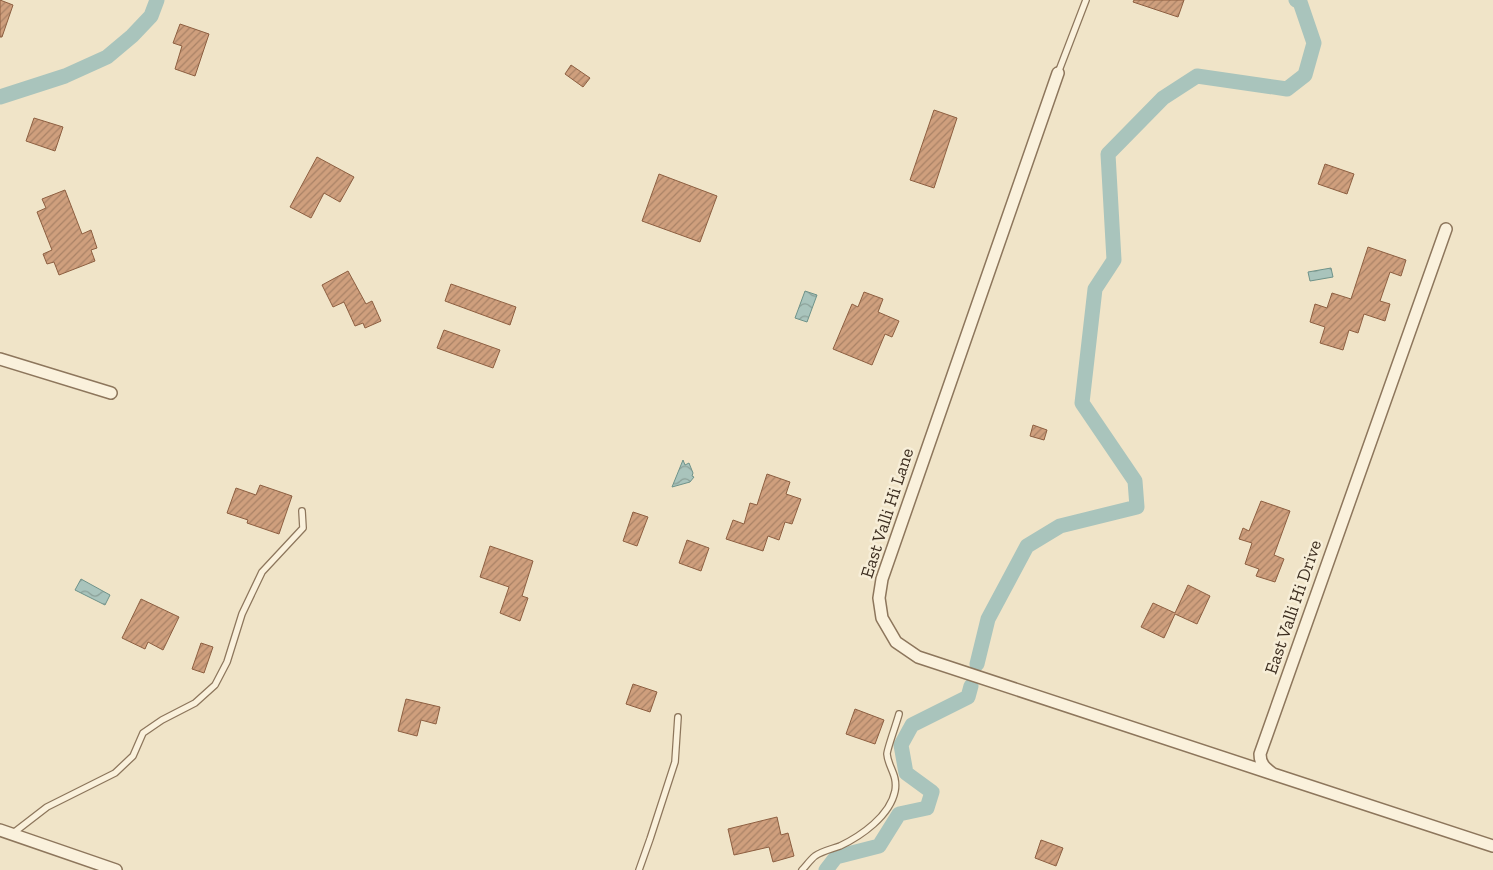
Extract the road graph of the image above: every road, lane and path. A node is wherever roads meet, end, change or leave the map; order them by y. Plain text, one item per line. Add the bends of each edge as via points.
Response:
1 (1086, 0) edge
2 (1058, 73) joint
3 (1446, 229) dead end
4 (0, 359) edge
5 (111, 393) dead end
6 (302, 511) dead end
7 (899, 714) dead end
8 (678, 717) dead end
9 (1273, 774) junction
10 (0, 830) edge
11 (12, 834) junction
12 (1493, 846) edge
13 (116, 870) edge
14 (639, 870) edge
15 (802, 870) edge

1 - 2 lane
2 - 9 street, East Valli Hi Lane via 882,580 879,598 882,618 896,642 918,657
3 - 9 street, East Valli Hi Drive via 1260,754 1264,767
4 - 5 street
6 - 11 lane via 303,528 262,572 215,685 195,703 143,733 133,756 115,774 47,807
7 - 15 lane via 887,754 895,778 893,798 865,832 816,855
8 - 14 lane via 675,762
9 - 12 street
10 - 11 street
11 - 13 street

